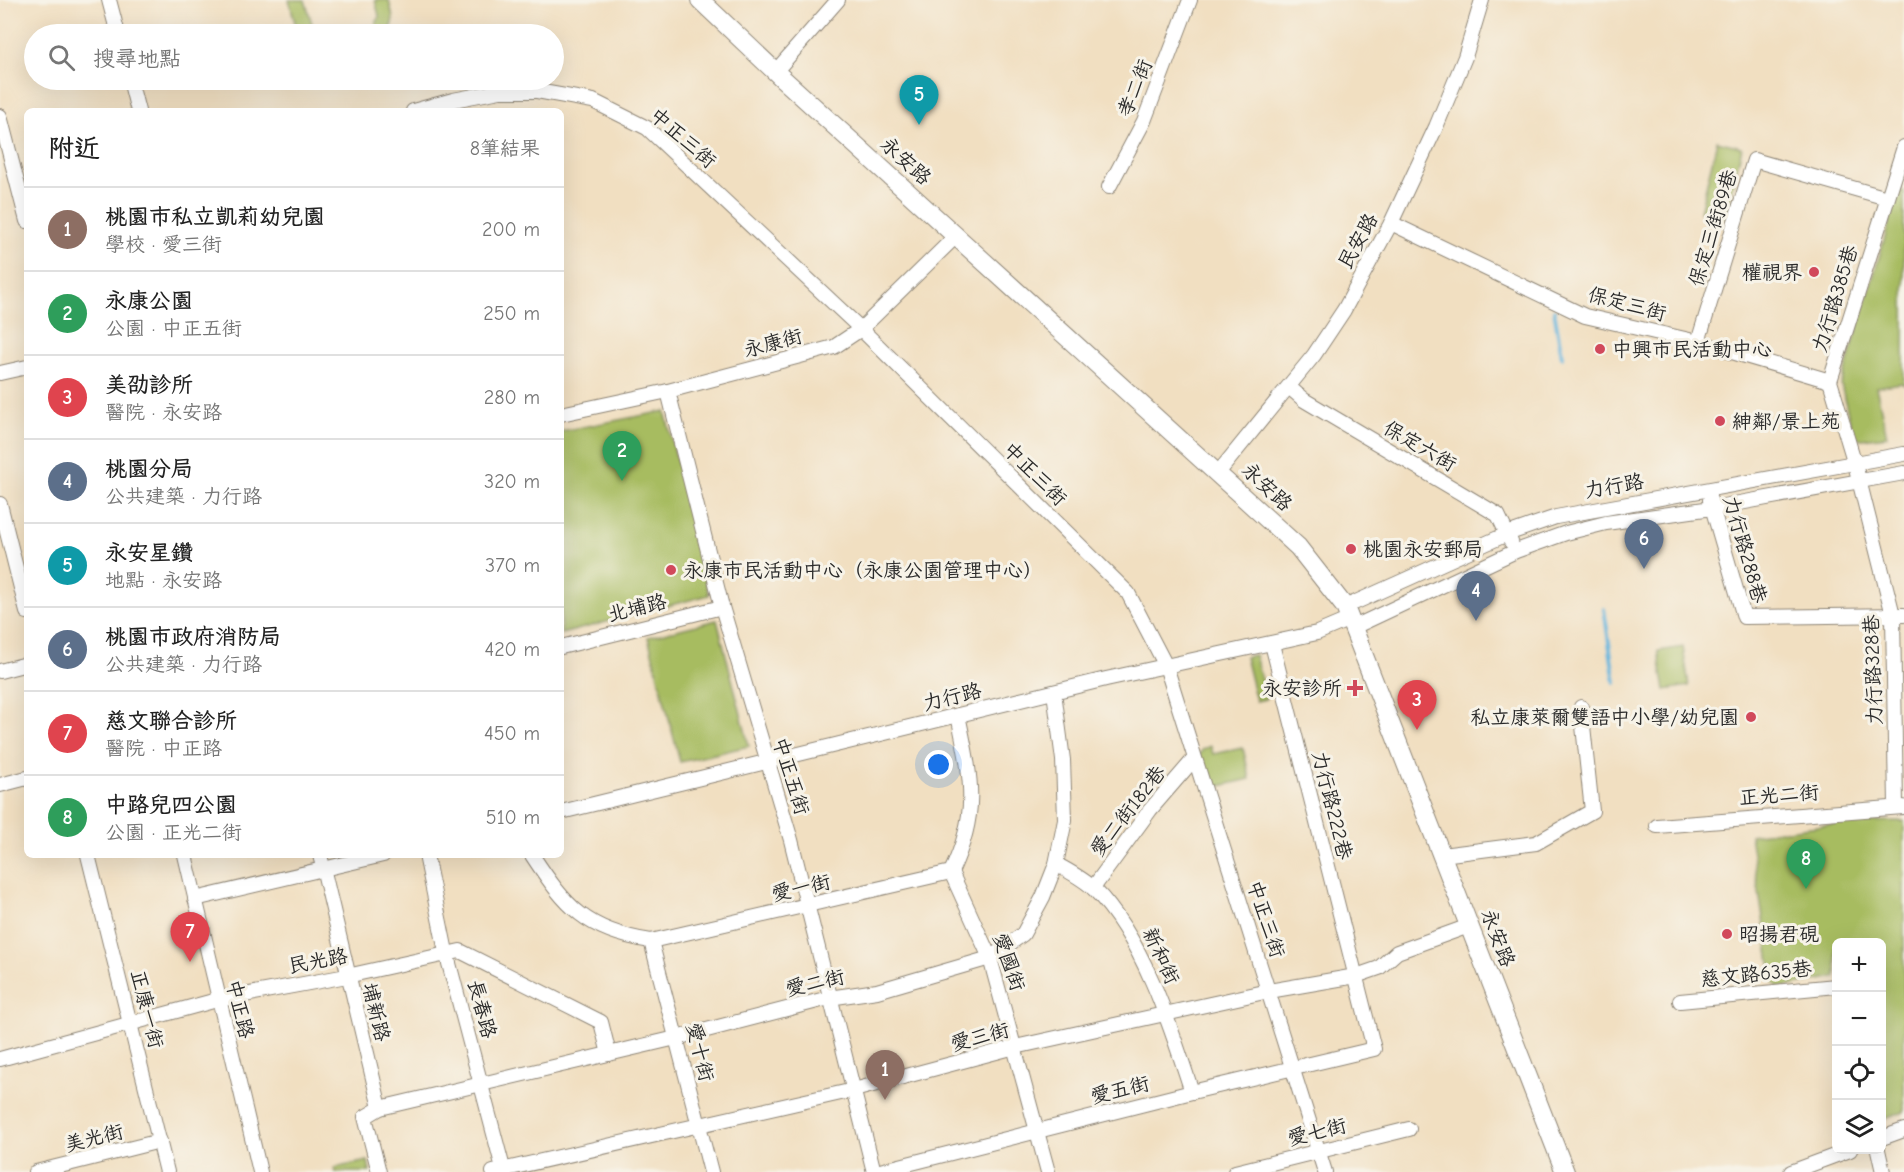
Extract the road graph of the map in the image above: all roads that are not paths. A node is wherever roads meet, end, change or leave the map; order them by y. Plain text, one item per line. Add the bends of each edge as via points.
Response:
1 (109, 0) edge
2 (700, 0) edge
3 (838, 0) edge
4 (1190, 0) edge
5 (1482, 0) edge
6 (115, 24) edge
7 (775, 72) junction
8 (133, 90) edge
9 (137, 108) edge
10 (424, 108) edge
11 (0, 116) edge
12 (1904, 147) edge
13 (1109, 187) dead end
14 (1887, 198) junction
15 (24, 209) edge
16 (1391, 223) junction
17 (956, 236) junction
18 (861, 329) junction
19 (1698, 342) junction
20 (24, 368) edge
21 (0, 373) edge
22 (1830, 381) junction
23 (1289, 387) junction
24 (668, 391) junction
25 (564, 413) edge
26 (1904, 454) edge
27 (1855, 464) junction
28 (1218, 473) junction
29 (1904, 473) edge
30 (1859, 482) junction
31 (1707, 489) junction
32 (0, 504) edge
33 (1712, 508) junction
34 (1507, 534) junction
35 (1516, 551) junction
36 (24, 600) edge
37 (722, 607) junction
38 (1898, 615) edge
39 (1350, 618) junction
40 (1272, 644) junction
41 (564, 646) edge
42 (24, 665) edge
43 (1166, 666) junction
44 (0, 671) edge
45 (1054, 692) junction
46 (1581, 707) dead end
47 (957, 715) junction
48 (1194, 759) junction
49 (767, 763) junction
50 (24, 779) edge
51 (0, 785) edge
52 (1900, 807) edge
53 (564, 811) edge
54 (1657, 825) dead end
55 (1442, 855) junction
56 (89, 858) edge
57 (186, 858) edge
58 (321, 858) edge
59 (370, 858) edge
60 (427, 858) edge
61 (534, 858) edge
62 (1056, 864) junction
63 (324, 869) junction
64 (951, 872) junction
65 (1093, 888) junction
66 (195, 899) junction
67 (807, 907) junction
68 (1469, 926) junction
69 (651, 941) junction
70 (446, 952) junction
71 (990, 958) junction
72 (347, 976) junction
73 (1356, 976) junction
74 (1832, 986) edge
75 (1269, 991) junction
76 (829, 998) junction
77 (218, 1000) junction
78 (1680, 1001) dead end
79 (1167, 1014) junction
80 (130, 1024) junction
81 (676, 1038) junction
82 (1015, 1047) junction
83 (1374, 1049) joint
84 (609, 1054) junction
85 (0, 1059) edge
86 (1293, 1068) junction
87 (482, 1085) junction
88 (854, 1090) junction
89 (1192, 1092) junction
90 (380, 1108) junction
91 (698, 1123) junction
92 (1408, 1129) dead end
93 (1038, 1131) junction
94 (1904, 1131) edge
95 (1886, 1136) edge
96 (160, 1141) junction
97 (1318, 1151) junction
98 (1837, 1154) edge
99 (1879, 1154) edge
100 (500, 1171) edge
101 (36, 1172) edge
102 (167, 1172) edge
103 (260, 1172) edge
104 (379, 1172) edge
105 (711, 1172) edge
106 (875, 1172) edge
107 (1048, 1172) edge
108 (1235, 1172) edge
109 (1325, 1172) edge
110 (1564, 1172) edge
111 (1791, 1172) edge
112 (1883, 1172) edge

1 - 6 street
2 - 7 main road, 永安路
3 - 7 street
4 - 13 street, 孝二街 via 1144,121
5 - 16 street, 民安路 via 1465,57
7 - 17 main road, 永安路
8 - 9 street
10 - 18 street, 中正三街 via 500,91 537,91 593,101 646,128
11 - 15 street
12 - 14 street, 力行路385巷
14 - 19 street, 保定三街89巷 via 1754,160
14 - 22 street, 力行路385巷
16 - 19 street, 保定三街 via 1585,316
16 - 23 street, 民安路 via 1344,310
17 - 18 street, 永康街
17 - 28 main road, 永安路
18 - 24 street, 永康街 via 834,347
18 - 43 street, 中正三街 via 1128,592
19 - 22 street, 保定三街
20 - 21 street
22 - 27 street, 力行路385巷
23 - 28 street, 民安路
23 - 34 street, 保定六街 via 1304,400 1498,515
24 - 25 street, 永康街
24 - 37 street, 中正五街
26 - 27 street, 力行路
27 - 30 street, 力行路328巷
27 - 31 street, 力行路
28 - 39 main road, 永安路 via 1298,547
29 - 30 street, 力行路
30 - 33 street, 力行路
30 - 38 street, 力行路328巷
31 - 33 street, 力行路288巷
31 - 34 street, 力行路 via 1556,517
32 - 36 street
33 - 35 street, 力行路 via 1606,523
33 - 38 street, 力行路288巷 via 1744,617
34 - 35 street, 保定六街
34 - 39 street, 力行路
35 - 39 street, 力行路
37 - 41 street, 北埔路
37 - 49 street, 中正五街
38 - 52 street, 力行路328巷
39 - 40 street, 力行路 via 1317,633
39 - 55 main road, 永安路
40 - 43 street, 力行路
40 - 73 street, 力行路222巷
42 - 44 street
43 - 45 street, 力行路
43 - 48 street, 中正三街
45 - 47 street, 力行路
45 - 62 street, 愛二街 via 1063,760 1065,820
46 - 55 street via 1592,811 1536,843
47 - 49 street, 力行路
47 - 64 street via 971,801 967,837
48 - 65 street, 愛二街182巷 via 1150,810
48 - 75 street, 中正三街
49 - 53 street, 力行路
49 - 67 street, 中正五街
50 - 51 street
52 - 54 street, 正光二街
55 - 68 main road, 永安路
56 - 80 street, 正康一街
57 - 66 street, 中正路
58 - 63 street, 埔新路
59 - 63 street
60 - 70 street, 長春路
61 - 69 street, 愛一街 via 558,894 589,922 620,936
62 - 65 street, 新和街
62 - 71 street, 愛二街 via 1023,934
63 - 66 street
63 - 72 street, 埔新路
64 - 67 street, 愛一街
64 - 71 street, 愛國街
65 - 79 street, 新和街 via 1126,928
66 - 77 street, 中正路
67 - 69 street, 愛一街
67 - 76 street, 中正五街
68 - 73 street, 愛三街 via 1397,952 1379,968
68 - 110 main road, 永安路
69 - 81 street, 愛十街
70 - 72 street, 民光路
70 - 84 street, 民光路 via 460,951 601,1022
70 - 87 street, 長春路
71 - 76 street, 愛二街 via 877,991
71 - 82 street, 愛國街
72 - 77 street, 民光路
72 - 90 street, 埔新路
73 - 75 street, 愛三街
73 - 83 street, 力行路222巷
74 - 78 street, 慈文路635巷
75 - 79 street, 愛三街
75 - 86 street, 中正三街
76 - 81 street, 愛二街
76 - 88 street, 中正五街
77 - 80 street, 民光路
77 - 103 street, 中正路
79 - 82 street, 愛三街
79 - 89 street, 新和街
80 - 85 street, 民光路
80 - 96 street, 正康一街
81 - 84 street, 愛二街
81 - 91 street, 愛十街
82 - 88 street, 愛三街
82 - 93 street, 愛國街
83 - 86 street, 愛五街
84 - 87 street, 愛二街
86 - 89 street, 愛五街
86 - 97 street, 中正三街
87 - 90 street, 愛二街
87 - 100 street, 長春路
88 - 91 street, 愛三街
88 - 106 street, 中正五街
89 - 93 street, 愛五街
90 - 104 street, 愛二街 via 365,1117
91 - 100 street, 愛三街
91 - 105 street, 愛十街
92 - 97 street, 愛七街
93 - 106 street, 愛五街
93 - 107 street, 愛國街
94 - 95 street
96 - 101 street, 美光街
96 - 102 street, 正康一街
97 - 108 street, 愛七街
97 - 109 street, 中正三街
98 - 111 street
99 - 112 street

